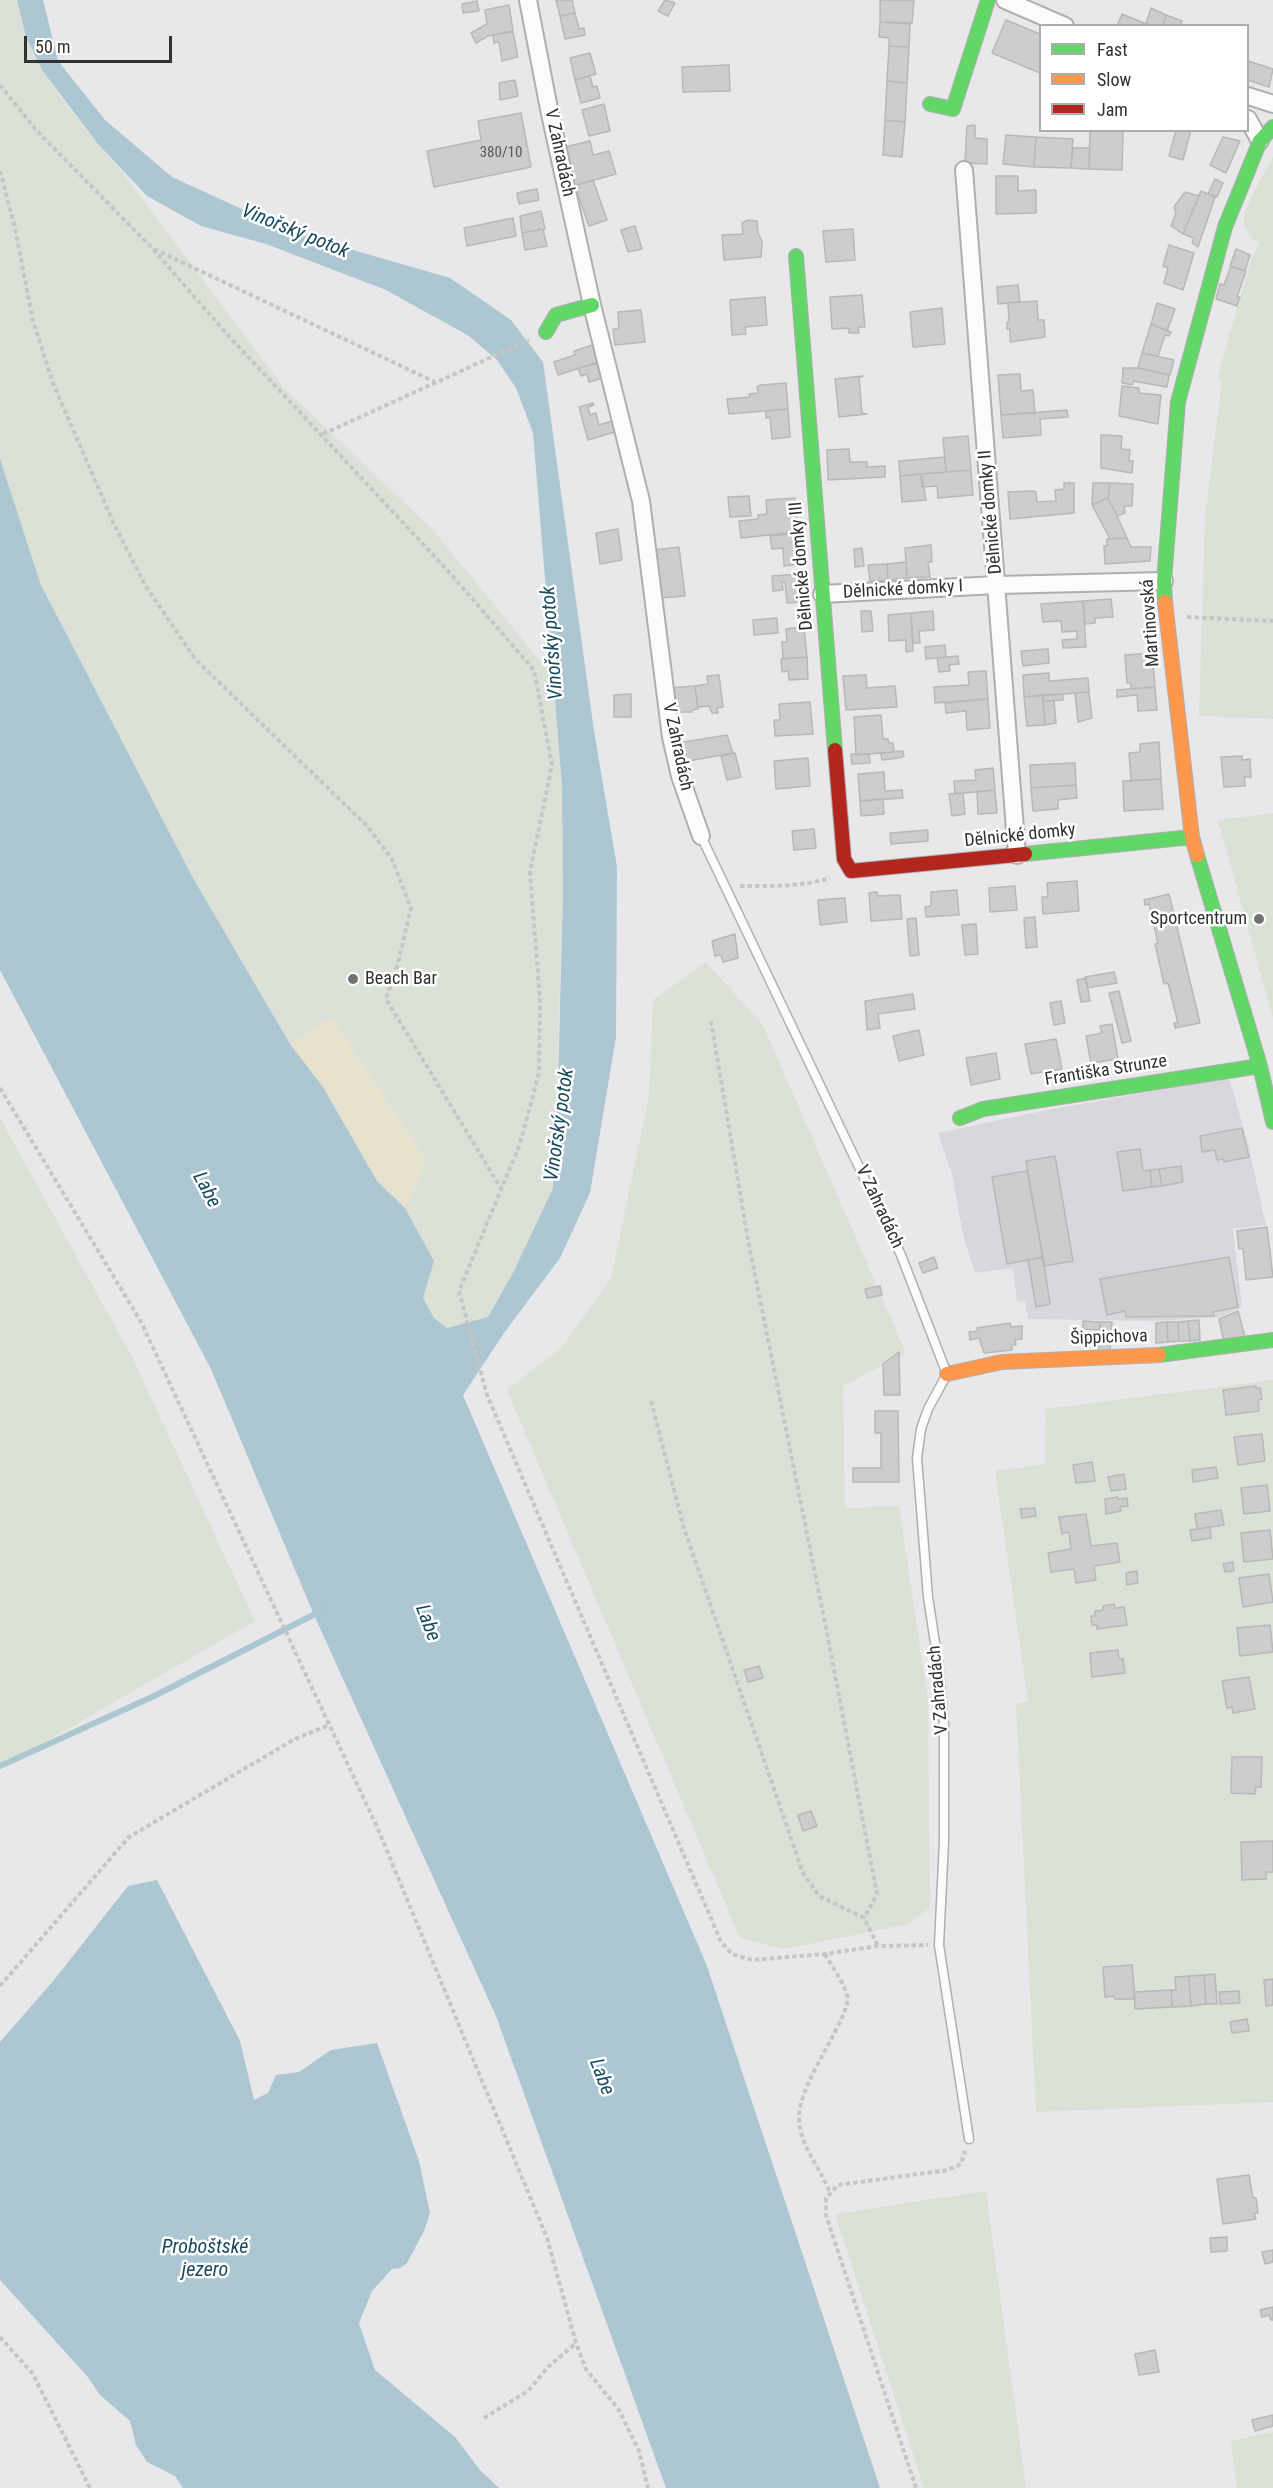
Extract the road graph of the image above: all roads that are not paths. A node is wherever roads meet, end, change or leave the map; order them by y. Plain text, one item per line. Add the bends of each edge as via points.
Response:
1 (528, 0) edge
2 (988, 0) edge
3 (1005, 0) edge
4 (1060, 24) edge
5 (1249, 96) edge
6 (930, 104) dead end
7 (1273, 104) edge
8 (1249, 121) edge
9 (1273, 127) edge
10 (1260, 141) junction
11 (964, 170) dead end
12 (796, 256) dead end
13 (592, 304) junction
14 (542, 334) road end
15 (1164, 581) junction
16 (997, 585) junction
17 (822, 594) junction
18 (701, 836) joint
19 (1192, 837) junction
20 (1017, 855) junction
21 (851, 871) joint
22 (1260, 1066) junction
23 (960, 1118) dead end
24 (1273, 1122) edge
25 (1273, 1340) edge
26 (947, 1374) junction
27 (969, 2139) road end

1 - 13 street, V Zahradách
2 - 6 street via 953,109
3 - 4 street
5 - 7 street
8 - 10 street
9 - 10 street, Martinovská
10 - 15 street, Martinovská via 1225,227 1178,402
11 - 16 street, Dělnické domky II
12 - 17 street, Dělnické domky III
13 - 14 street via 556,315
13 - 18 street, V Zahradách via 641,501 671,738
15 - 16 street, Dělnické domky I
15 - 19 street, Martinovská
16 - 17 street, Dělnické domky I
16 - 20 street, Dělnické domky II
17 - 21 street, Dělnické domky III via 844,859
18 - 26 lane, V Zahradách via 901,1255
19 - 20 street, Dělnické domky
19 - 22 street, Martinovská
20 - 21 street, Dělnické domky
22 - 23 street, Františka Strunze via 983,1109
22 - 24 street, Martinovská
25 - 26 street, Šippichova via 1226,1349 1002,1362
26 - 27 lane, V Zahradách via 928,1409 917,1458 928,1597 944,1725 939,1945

